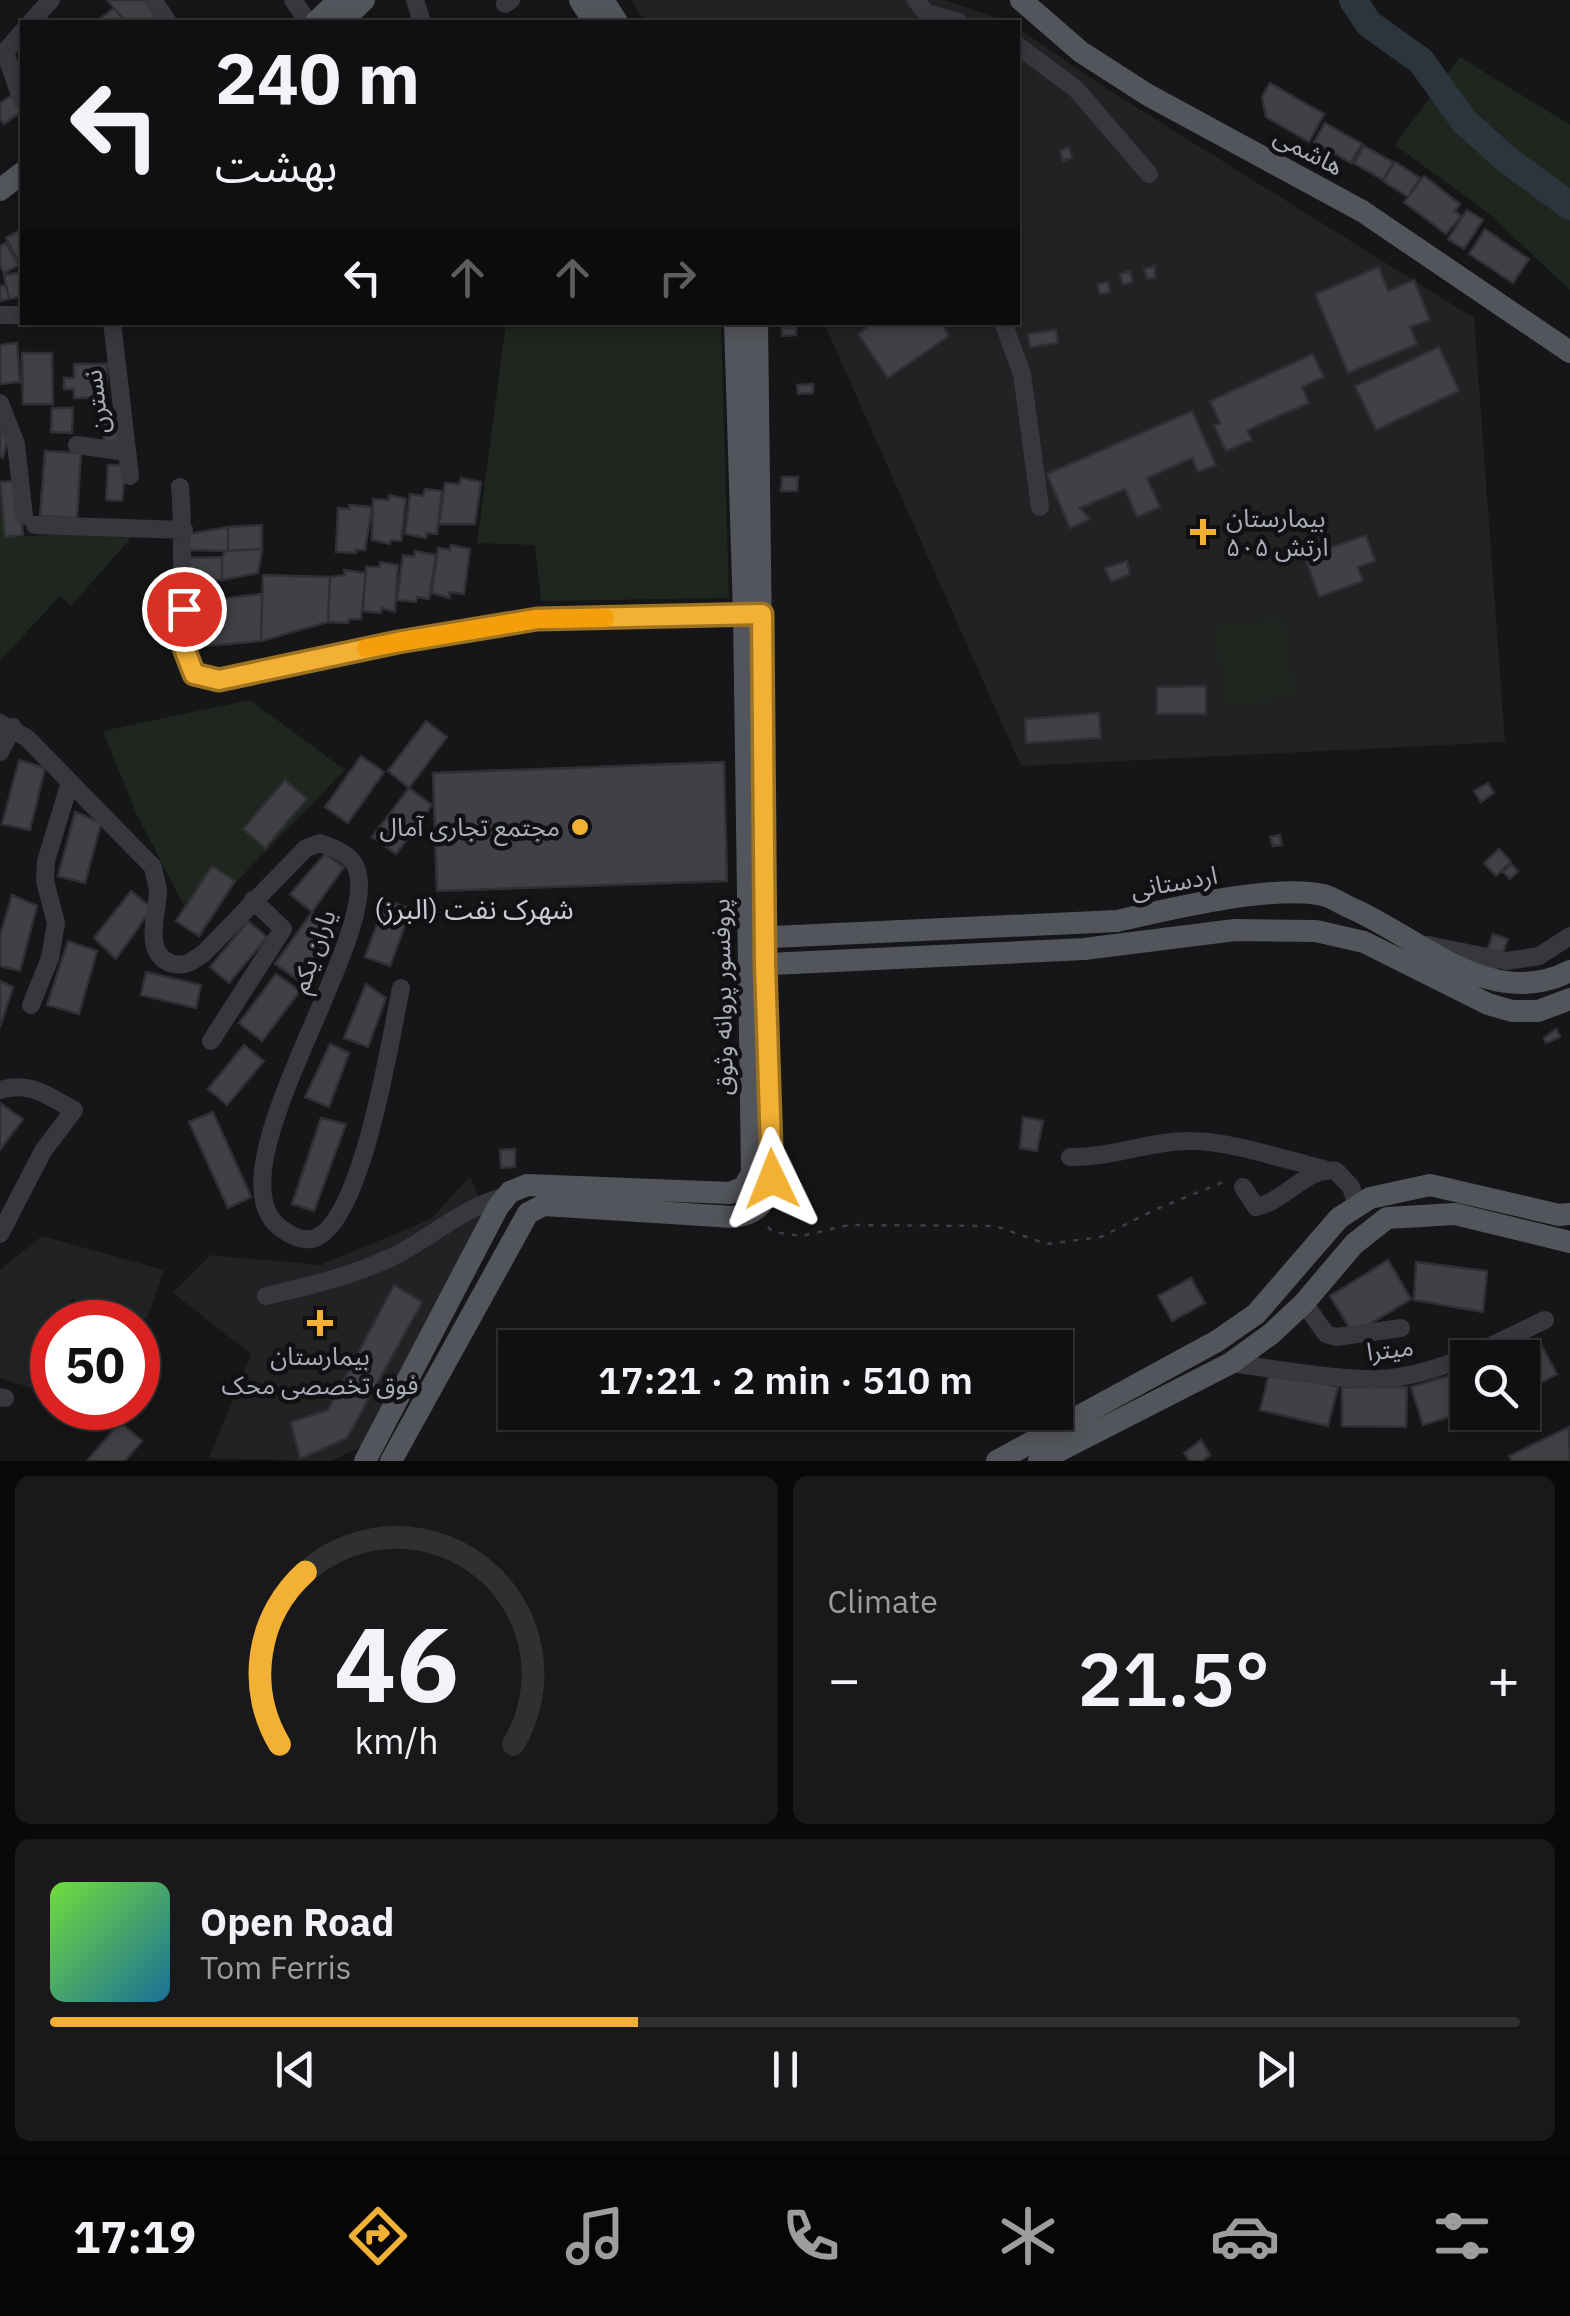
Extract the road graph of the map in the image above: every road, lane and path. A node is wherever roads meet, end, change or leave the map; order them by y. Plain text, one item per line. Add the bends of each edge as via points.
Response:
1 (51, 0) edge
2 (339, 0) edge
3 (364, 0) edge
4 (916, 0) edge
5 (1021, 0) edge
6 (33, 20) edge
7 (318, 20) edge
8 (343, 20) edge
9 (952, 20) edge
10 (20, 34) edge
11 (1020, 47) edge
12 (2, 52) edge
13 (20, 97) edge
14 (1150, 174) dead end
15 (20, 175) edge
16 (0, 190) edge
17 (112, 325) edge
18 (735, 325) edge
19 (756, 325) edge
20 (1004, 325) edge
21 (1570, 352) edge
22 (0, 402) edge
23 (77, 445) dead end
24 (127, 452) junction
25 (130, 476) dead end
26 (180, 487) dead end
27 (1040, 507) dead end
28 (184, 530) junction
29 (753, 614) junction
30 (6, 725) edge
31 (0, 752) edge
32 (70, 782) junction
33 (1280, 893) junction
34 (254, 900) junction
35 (1380, 920) junction
36 (1316, 931) junction
37 (1570, 936) edge
38 (756, 937) junction
39 (1417, 943) junction
40 (757, 964) junction
41 (1570, 971) edge
42 (402, 988) dead end
43 (1570, 999) edge
44 (31, 1004) dead end
45 (211, 1041) dead end
46 (0, 1090) edge
47 (1070, 1157) dead end
48 (1324, 1170) junction
49 (1243, 1187) joint
50 (508, 1194) junction
51 (1357, 1206) junction
52 (753, 1212) junction
53 (528, 1213) junction
54 (1570, 1214) edge
55 (0, 1234) edge
56 (1570, 1242) edge
57 (266, 1296) dead end
58 (1304, 1303) junction
59 (1544, 1320) dead end
60 (1402, 1328) dead end
61 (1231, 1363) junction
62 (365, 1461) edge
63 (391, 1461) edge
64 (997, 1461) edge
65 (1039, 1461) edge

1 - 6 street
2 - 7 main road
3 - 8 main road
4 - 9 street via 926,12
5 - 21 main road, هاشمی via 1081,52 1148,95 1362,211
10 - 12 street
11 - 14 street via 1076,89
12 - 13 street
15 - 16 main road
17 - 24 street, نسترن
18 - 29 main road, پروفسور پروانه وثوق
19 - 29 main road, پروفسور پروانه وثوق
20 - 27 street via 1022,374
22 - 28 street via 16,444 30,520
23 - 24 street
24 - 25 street, نسترن
26 - 28 street
28 - 29 street via 184,648 194,674 219,680 537,619
29 - 38 main road, پروفسور پروانه وثوق
30 - 31 street
30 - 32 street, یاران یکم
32 - 34 street, یاران یکم via 153,867 154,940 161,958 189,964
32 - 44 street via 46,861 56,923 50,958
33 - 35 main road, اردستانی via 1324,895
33 - 36 main road via 1312,905
33 - 38 main road, اردستانی via 1117,921
34 - 42 street, یاران یکم via 306,848 320,843 354,863 355,919 262,1164 262,1200 274,1223 293,1236 309,1240 324,1234 340,1216 364,1158
34 - 45 street via 283,929
35 - 36 main road via 1356,914 1333,918
35 - 39 main road, اردستانی
36 - 40 main road via 1235,930 1084,950
36 - 43 main road via 1364,942 1512,1011 1538,1011
37 - 39 street via 1539,956 1507,961
38 - 40 main road, پروفسور پروانه وثوق
39 - 41 main road, اردستانی via 1470,974 1504,984
40 - 50 main road, پروفسور پروانه وثوق via 752,1173 744,1187 730,1194 527,1185
40 - 52 main road, پروفسور پروانه وثوق via 772,1179 769,1195
46 - 55 street via 18,1084 74,1110 43,1150
47 - 48 street via 1198,1140
48 - 49 street via 1268,1204 1256,1206
48 - 51 street via 1344,1178
49 - 52 path via 1236,1178 1101,1237 1048,1244 995,1226 849,1225 801,1236 773,1232
50 - 53 main road
50 - 57 street via 392,1257
50 - 62 main road
51 - 54 main road via 1430,1185
51 - 64 main road via 1338,1218 1256,1314
52 - 53 main road via 544,1205
53 - 63 main road
56 - 58 main road via 1455,1214 1387,1218 1354,1244
58 - 60 street via 1336,1338
58 - 61 main road
59 - 61 street, میترا via 1468,1356 1372,1380
61 - 65 main road

